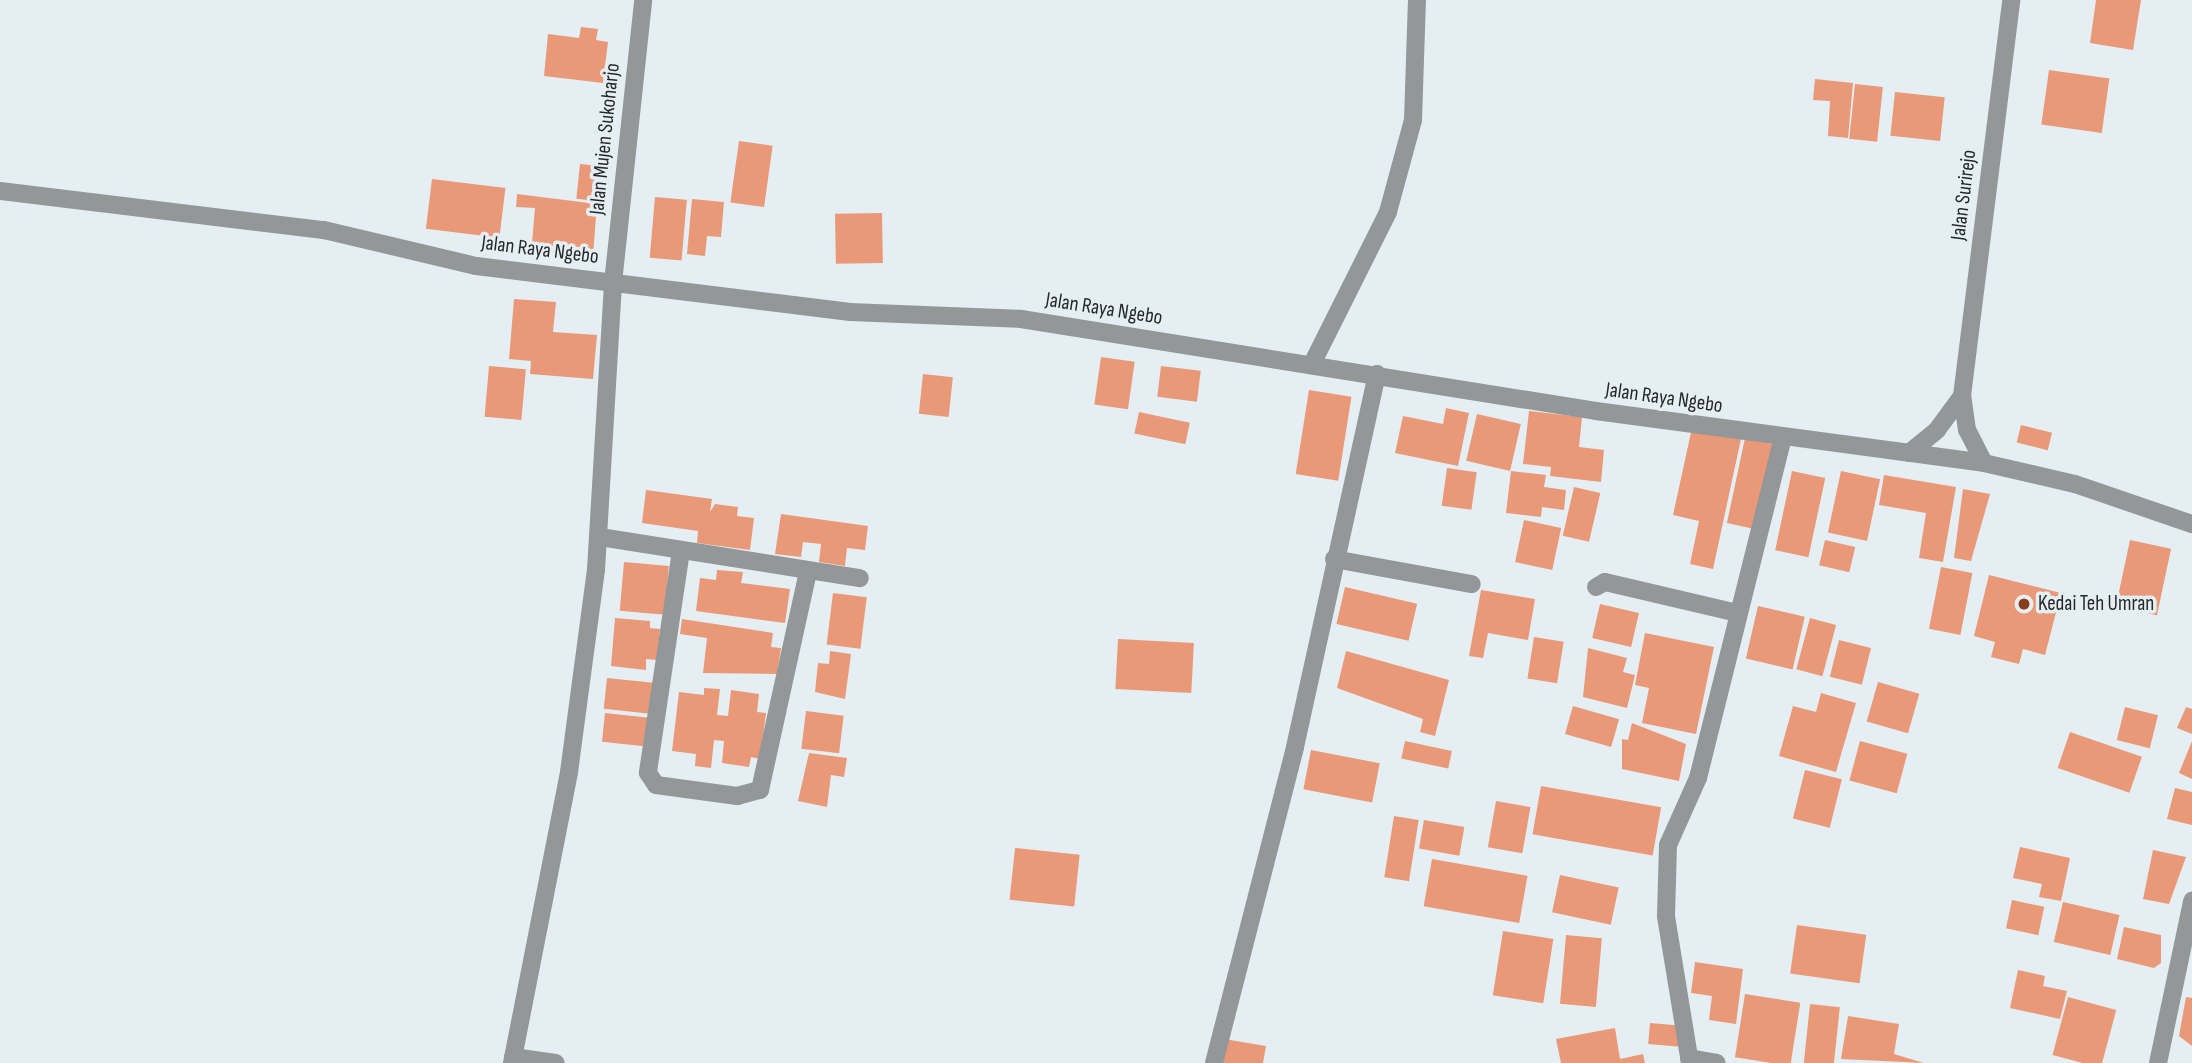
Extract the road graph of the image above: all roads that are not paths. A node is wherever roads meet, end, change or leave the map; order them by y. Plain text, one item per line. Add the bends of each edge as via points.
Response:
1 (643, 0) edge
2 (1417, 0) edge
3 (2011, 0) edge
4 (0, 191) edge
5 (613, 283) junction
6 (1311, 364) junction
7 (1377, 374) junction
8 (1962, 396) junction
9 (1783, 438) junction
10 (1909, 453) junction
11 (1984, 463) junction
12 (2192, 524) edge
13 (600, 537) junction
14 (681, 551) junction
15 (1334, 559) junction
16 (807, 572) junction
17 (860, 578) dead end
18 (1472, 584) dead end
19 (1596, 587) dead end
20 (1737, 613) junction
21 (2192, 901) edge
22 (512, 1060) edge
23 (1690, 1061) edge
24 (556, 1063) edge
25 (1214, 1063) edge
26 (1717, 1063) edge
27 (2158, 1063) edge

1 - 5 street, Jalan Mujen Sukoharjo
2 - 6 street via 1413,120 1388,212
3 - 8 street, Jalan Surirejo
4 - 5 street, Jalan Raya Ngebo via 324,230 475,266
5 - 6 street, Jalan Raya Ngebo via 850,312 1021,319
5 - 13 street, Jalan Mujen Sukoharjo
6 - 7 street, Jalan Raya Ngebo
7 - 9 street, Jalan Raya Ngebo
7 - 15 street
8 - 10 street, Jalan Surirejo via 1937,430
8 - 11 street, Jalan Surirejo via 1966,430
9 - 10 street, Jalan Raya Ngebo
9 - 20 street
10 - 11 street, Jalan Raya Ngebo
11 - 12 street, Jalan Raya Ngebo via 2075,484
13 - 14 street
13 - 22 street, Jalan Mujen Sukoharjo via 569,772
14 - 16 street
14 - 16 street via 648,776 656,785 737,796 760,790
15 - 18 street
15 - 25 street via 1295,747
16 - 17 street
19 - 20 street via 1605,582
20 - 23 street via 1699,778 1668,845 1666,916
21 - 27 street
22 - 24 street
23 - 26 street

